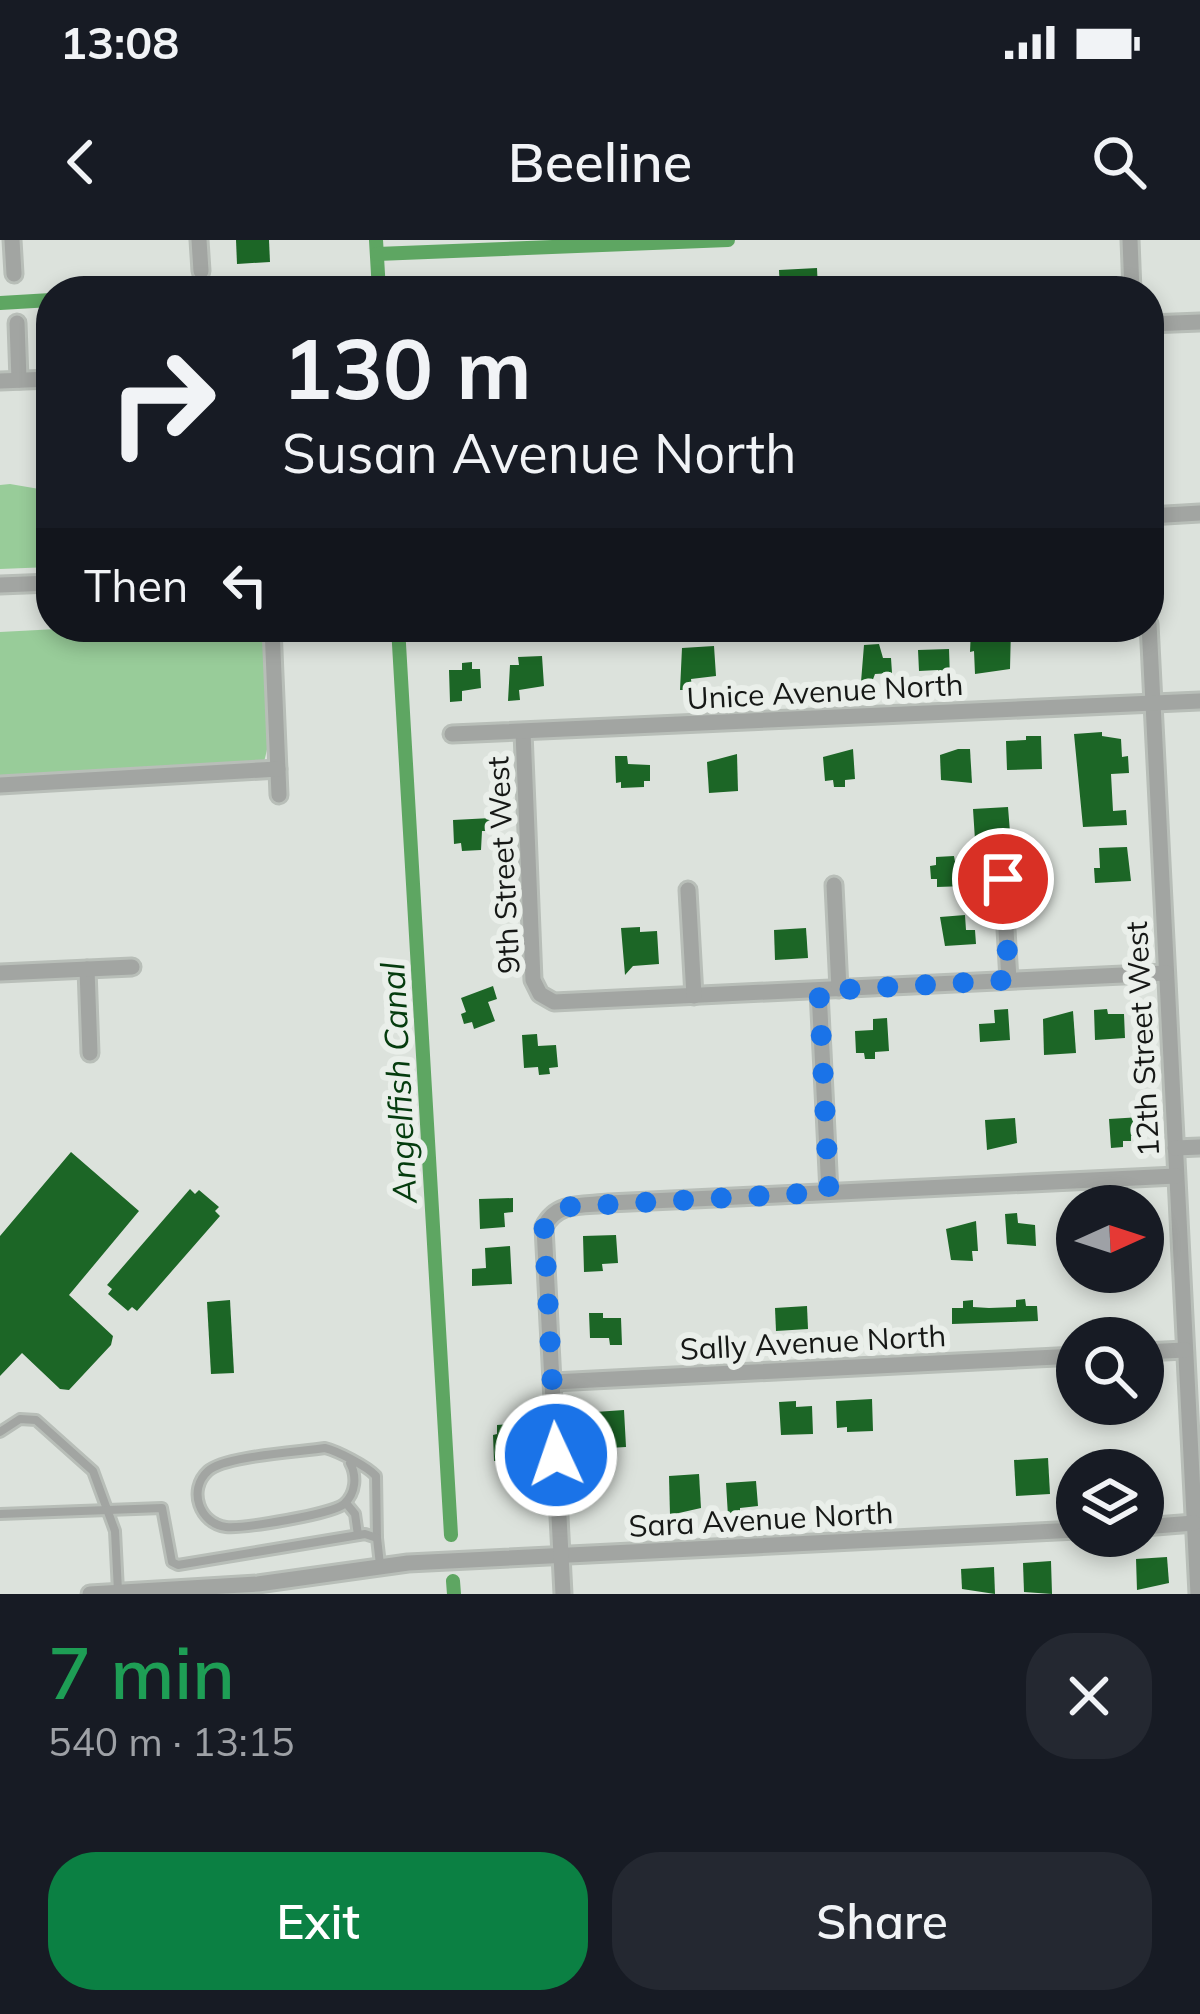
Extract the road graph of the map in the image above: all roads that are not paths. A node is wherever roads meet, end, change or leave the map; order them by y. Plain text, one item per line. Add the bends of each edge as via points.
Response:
1 (12, 240) edge
2 (199, 240) edge
3 (1130, 240) edge
4 (201, 272) dead end
5 (14, 274) dead end
6 (1131, 276) edge
7 (1200, 322) edge
8 (17, 323) dead end
9 (1164, 323) edge
10 (36, 379) edge
11 (19, 380) junction
12 (0, 381) edge
13 (1200, 513) edge
14 (1164, 514) edge
15 (36, 584) edge
16 (0, 585) edge
17 (273, 642) edge
18 (1150, 642) edge
19 (1200, 700) edge
20 (1153, 702) junction
21 (523, 732) junction
22 (452, 734) dead end
23 (278, 769) junction
24 (0, 785) edge
25 (279, 796) dead end
26 (1003, 879) dead end
27 (834, 885) dead end
28 (688, 890) dead end
29 (132, 968) dead end
30 (87, 969) junction
31 (0, 973) edge
32 (1166, 973) junction
33 (1009, 980) junction
34 (839, 989) junction
35 (819, 991) junction
36 (694, 996) junction
37 (90, 1054) dead end
38 (1200, 1147) edge
39 (1175, 1148) junction
40 (1176, 1176) junction
41 (829, 1192) junction
42 (1185, 1350) junction
43 (1164, 1351) edge
44 (1056, 1357) edge
45 (553, 1382) junction
46 (0, 1432) edge
47 (350, 1463) junction
48 (346, 1503) junction
49 (109, 1510) junction
50 (0, 1514) edge
51 (1194, 1523) junction
52 (1164, 1525) edge
53 (1056, 1531) edge
54 (358, 1535) junction
55 (377, 1538) junction
56 (562, 1556) junction
57 (380, 1566) junction
58 (298, 1586) edge
59 (115, 1593) edge
60 (90, 1594) edge
61 (563, 1594) edge
62 (1198, 1594) edge

1 - 5 street
2 - 4 street
3 - 6 street
7 - 9 street
8 - 11 street
10 - 11 street
11 - 12 street
13 - 14 street
15 - 16 street
17 - 23 street
18 - 20 street, 12th Street West
19 - 20 street, Unice Avenue North
20 - 21 street, Unice Avenue North
20 - 32 street, 12th Street West
21 - 22 street, Unice Avenue North
21 - 36 street, 9th Street West via 533,980 540,994 554,1002
23 - 24 street
23 - 25 street
26 - 33 street
27 - 34 street
28 - 36 street
29 - 30 street
30 - 31 street
30 - 37 street
32 - 33 street
32 - 39 street, 12th Street West
33 - 34 street
34 - 35 street
35 - 36 street
35 - 41 street
38 - 39 street
39 - 40 street, 12th Street West
40 - 41 street
40 - 42 street, 12th Street West
41 - 45 street via 551,1213 544,1227
42 - 43 street
42 - 51 street, 12th Street West
44 - 45 street, Sally Avenue North
45 - 56 street
46 - 49 lane via 20,1419 36,1420 93,1471
47 - 48 lane via 355,1481
47 - 48 lane via 325,1448 219,1465 197,1496 206,1518 229,1528
47 - 55 lane via 376,1476
48 - 54 lane
49 - 50 lane
49 - 54 lane via 162,1508 178,1565
49 - 59 lane
51 - 52 street
51 - 62 street, 12th Street West
53 - 56 street, Sara Avenue North
54 - 55 lane
55 - 57 lane
56 - 57 street, Sara Avenue North
56 - 61 street
57 - 58 street, Sara Avenue North
58 - 59 street, Sara Avenue North
59 - 60 street, Sara Avenue North

